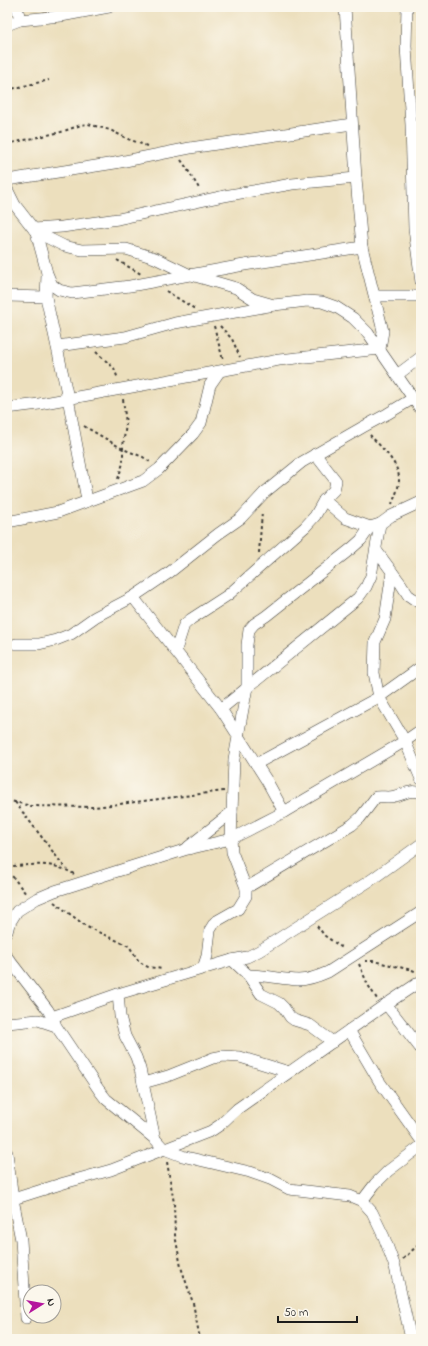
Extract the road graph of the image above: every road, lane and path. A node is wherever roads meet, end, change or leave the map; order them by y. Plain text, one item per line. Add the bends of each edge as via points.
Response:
1 (17, 7) edge
2 (109, 7) edge
3 (345, 7) edge
4 (406, 7) edge
5 (20, 20) junction
6 (7, 25) edge
7 (49, 80) dead end
8 (7, 90) edge
9 (352, 124) junction
10 (7, 144) edge
11 (170, 152) junction
12 (356, 178) junction
13 (7, 180) edge
14 (7, 189) edge
15 (206, 200) junction
16 (35, 230) junction
17 (362, 247) junction
18 (111, 259) dead end
19 (47, 273) junction
20 (188, 274) junction
21 (153, 281) junction
22 (421, 282) edge
23 (7, 296) edge
24 (375, 296) junction
25 (421, 296) edge
26 (46, 297) junction
27 (274, 305) junction
28 (210, 318) junction
29 (88, 342) junction
30 (57, 346) junction
31 (380, 349) junction
32 (421, 357) edge
33 (244, 367) junction
34 (223, 371) junction
35 (397, 375) junction
36 (121, 388) junction
37 (68, 398) junction
38 (412, 399) junction
39 (7, 408) edge
40 (421, 410) edge
41 (72, 418) junction
42 (363, 426) junction
43 (123, 449) junction
44 (315, 454) junction
45 (159, 470) junction
46 (113, 492) junction
47 (264, 493) junction
48 (87, 500) junction
49 (324, 500) junction
50 (421, 503) edge
51 (7, 522) edge
52 (379, 523) junction
53 (376, 550) junction
54 (258, 569) junction
55 (392, 572) junction
56 (134, 596) junction
57 (421, 604) edge
58 (16, 644) dead end
59 (176, 650) junction
60 (421, 667) edge
61 (247, 687) junction
62 (379, 697) junction
63 (221, 709) junction
64 (421, 730) edge
65 (238, 735) junction
66 (405, 741) junction
67 (256, 764) junction
68 (421, 779) edge
69 (233, 790) junction
70 (421, 793) edge
71 (7, 800) edge
72 (14, 801) junction
73 (232, 812) junction
74 (284, 812) junction
75 (231, 839) junction
76 (421, 844) edge
77 (184, 850) junction
78 (7, 866) edge
79 (66, 870) junction
80 (7, 873) edge
81 (87, 880) junction
82 (246, 888) junction
83 (36, 899) junction
84 (421, 912) edge
85 (310, 918) junction
86 (7, 932) edge
87 (7, 957) edge
88 (355, 958) junction
89 (232, 960) junction
90 (203, 968) junction
91 (248, 975) junction
92 (421, 975) edge
93 (179, 976) junction
94 (421, 981) edge
95 (118, 994) junction
96 (384, 1005) junction
97 (54, 1021) junction
98 (7, 1023) edge
99 (349, 1030) junction
100 (333, 1042) junction
101 (421, 1049) edge
102 (289, 1072) junction
103 (143, 1083) junction
104 (155, 1139) junction
105 (421, 1140) edge
106 (421, 1146) edge
107 (164, 1149) junction
108 (7, 1153) edge
109 (10, 1200) edge
110 (362, 1201) junction
111 (421, 1244) edge
112 (395, 1267) junction
113 (24, 1284) edge
114 (200, 1339) edge
115 (411, 1339) edge

1 - 5 street
2 - 5 street
3 - 9 street
4 - 22 street via 414,229
5 - 6 street
7 - 8 path
9 - 11 street
9 - 12 street
10 - 11 path via 88,124
11 - 13 street
11 - 15 path via 186,167
12 - 15 street via 292,184
12 - 17 street
14 - 16 street via 15,205
15 - 16 street via 118,219
16 - 19 street
16 - 20 street via 64,246 82,250 132,250
17 - 20 street
17 - 24 street
18 - 21 path via 124,263
19 - 21 street via 52,285 59,290 72,293
19 - 26 street
20 - 21 street
20 - 27 street via 236,288
21 - 28 path
23 - 26 street
24 - 25 street
24 - 31 street via 383,331
26 - 30 street
27 - 28 street
27 - 31 street via 307,301 322,302 336,307 353,318
28 - 29 street via 175,323 125,337
28 - 33 path via 232,339
28 - 34 path
29 - 30 street
29 - 36 path via 114,368
30 - 37 street
31 - 33 street via 279,360
31 - 35 street
32 - 35 street
33 - 34 street
34 - 36 street
34 - 45 street via 210,385 201,423
35 - 38 street
36 - 37 street
36 - 43 path via 125,415
37 - 39 street
37 - 41 street
38 - 40 street
38 - 42 street
41 - 43 path
41 - 48 street
42 - 44 street
42 - 52 path via 392,461 399,476 398,486
43 - 45 path via 143,458
43 - 46 path via 123,462
44 - 47 street
44 - 49 street via 336,481 334,490
45 - 46 street via 143,481
46 - 48 street
47 - 54 path
47 - 56 street via 241,518
48 - 51 street via 58,512
49 - 52 street via 345,518
49 - 54 street via 305,528
50 - 52 street
52 - 53 street
52 - 61 street via 352,548 249,630
53 - 55 street
53 - 61 street via 371,576 358,598
54 - 59 street via 228,596 184,625
55 - 57 street via 408,595
55 - 62 street via 385,620 375,642 374,673
56 - 58 street via 95,617 71,634 39,644
56 - 59 street
59 - 63 street
60 - 62 street
61 - 63 street
61 - 65 street
62 - 66 street
62 - 67 street
63 - 65 street
64 - 66 street
65 - 67 street
65 - 69 street
66 - 68 street
66 - 74 street
67 - 74 street
69 - 72 path via 95,807 32,806
69 - 73 street
70 - 82 street via 410,791 396,796 376,797 352,825
71 - 72 path
72 - 79 path
73 - 75 street
73 - 77 street
74 - 75 street
75 - 77 street
75 - 82 street via 232,852
76 - 85 street via 371,880
77 - 81 street
78 - 79 path via 45,864
79 - 81 path
80 - 83 path
81 - 83 street
82 - 90 street via 246,896 238,909 215,922 210,930
83 - 86 street via 17,910
83 - 93 path via 53,900 87,927 129,946 138,960 148,967 164,969
84 - 88 street
85 - 88 path via 325,936
85 - 89 street via 259,951
87 - 97 street
88 - 91 street via 314,978 299,980
88 - 92 path via 412,970
88 - 96 path via 368,985
89 - 90 street
89 - 91 street
90 - 93 street
91 - 100 street via 261,994 279,1003 290,1017 310,1025
93 - 95 street
94 - 96 street
95 - 97 street
95 - 103 street via 125,1036 136,1057
96 - 99 street
96 - 101 street
97 - 98 street
97 - 104 street via 106,1099
99 - 100 street
99 - 105 street via 379,1081
100 - 102 street
102 - 103 street via 240,1056 223,1056
102 - 107 street via 211,1131
103 - 104 street
104 - 107 street
106 - 110 street via 388,1171
107 - 109 street via 111,1170
107 - 110 street via 182,1156 250,1172 289,1189 350,1196
107 - 114 path via 172,1189 175,1235
108 - 109 street
109 - 113 street via 21,1240
110 - 112 street via 372,1212
111 - 112 path
112 - 115 street

